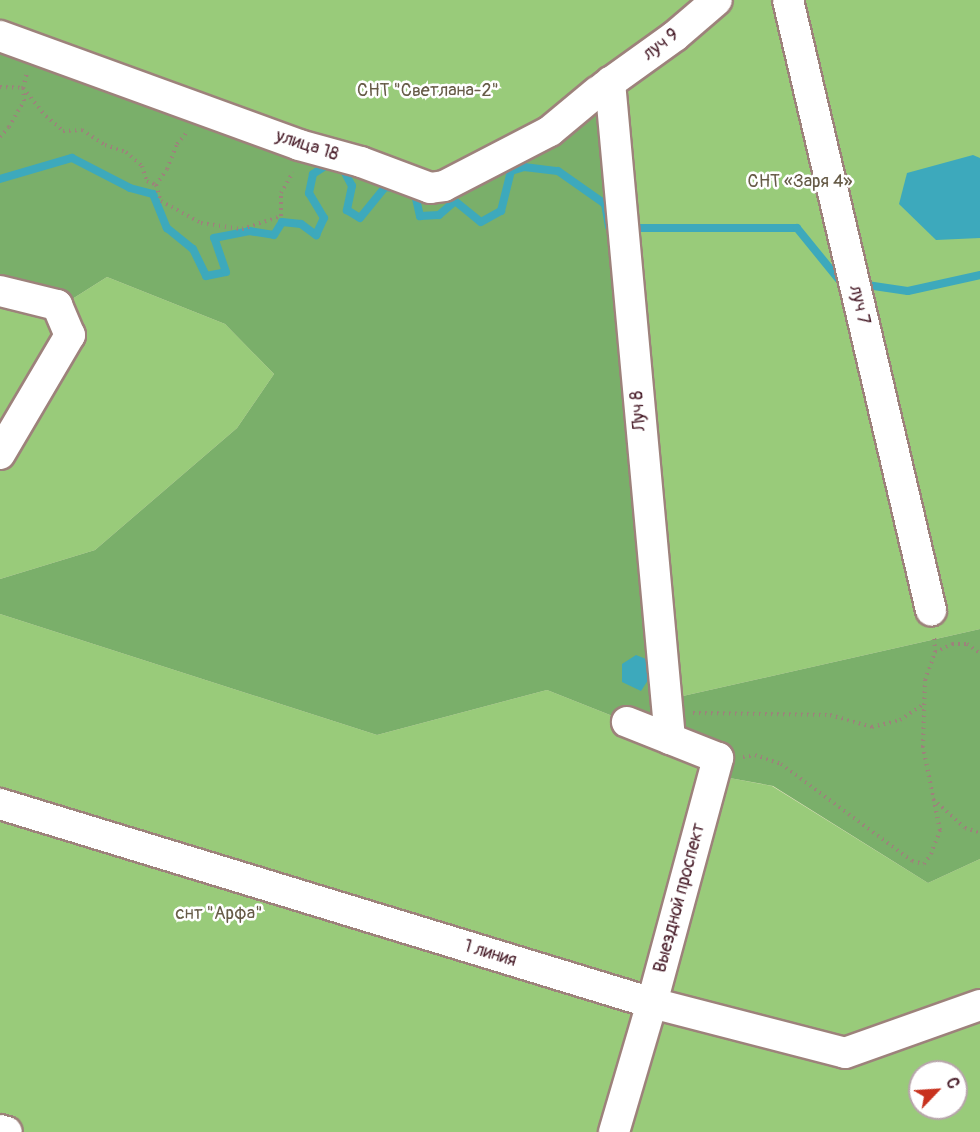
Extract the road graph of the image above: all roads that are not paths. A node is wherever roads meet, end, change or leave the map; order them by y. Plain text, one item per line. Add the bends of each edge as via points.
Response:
1 (717, 0) edge
2 (788, 0) edge
3 (0, 36) edge
4 (604, 87) junction
5 (0, 291) edge
6 (0, 454) edge
7 (931, 610) road end
8 (627, 722) dead end
9 (670, 740) junction
10 (0, 804) edge
11 (652, 1003) junction
12 (980, 1005) edge
13 (0, 1130) edge
14 (7, 1132) edge
15 (614, 1132) edge

1 - 4 street, луч 9
2 - 7 street, луч 7
3 - 4 street, улица 18 via 307,148 361,162 430,188 444,186 550,131
4 - 9 street, Луч 8
5 - 6 street via 57,305 69,335
8 - 9 street, Выездной проспект
9 - 11 street, Выездной проспект via 718,758
10 - 11 street, 1 линия
11 - 12 street, 1 линия via 845,1053
11 - 15 street, Выездной проспект
13 - 14 street

